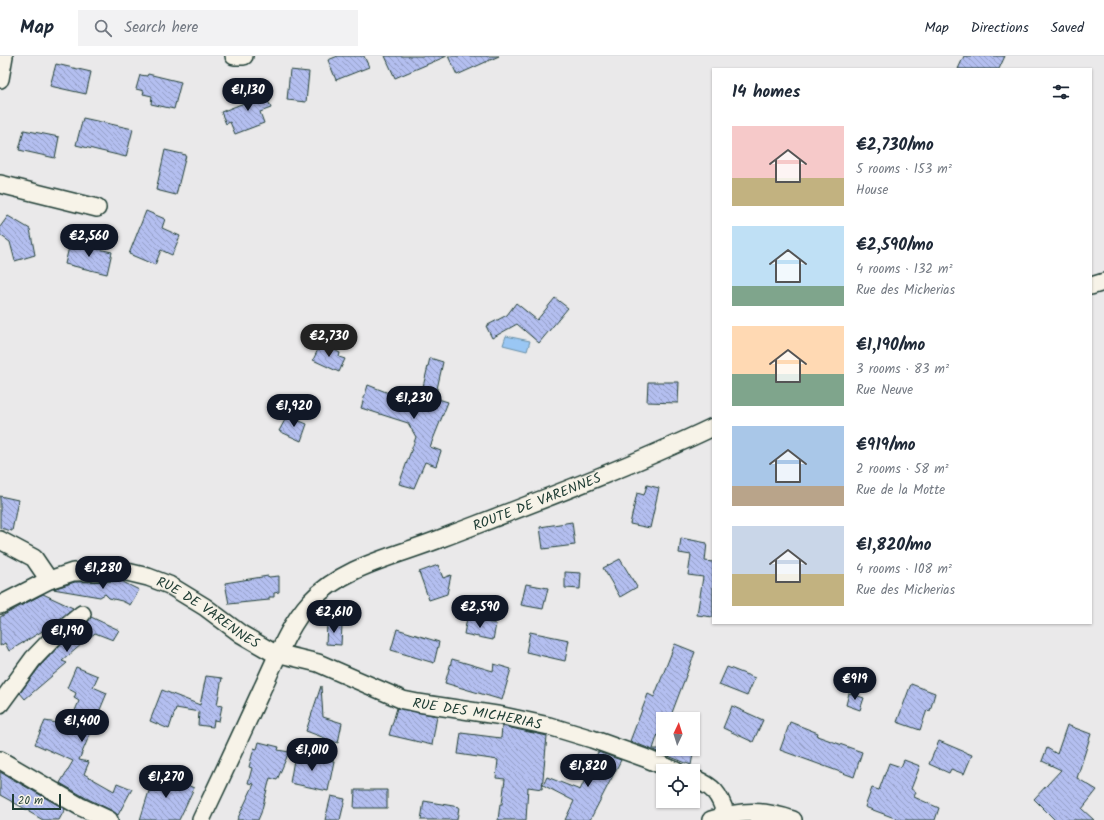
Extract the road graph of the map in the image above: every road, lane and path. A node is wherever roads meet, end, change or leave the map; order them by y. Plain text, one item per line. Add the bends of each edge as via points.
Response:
1 (4, 56) edge
2 (234, 56) edge
3 (244, 56) edge
4 (0, 79) edge
5 (0, 184) edge
6 (97, 208) dead end
7 (1104, 282) edge
8 (1092, 286) edge
9 (712, 427) edge
10 (0, 540) edge
11 (49, 580) junction
12 (0, 605) edge
13 (82, 614) dead end
14 (279, 653) junction
15 (0, 704) edge
16 (0, 760) edge
17 (659, 764) edge
18 (700, 781) edge
19 (718, 817) edge
20 (109, 820) edge
21 (201, 820) edge
22 (793, 820) edge

1 - 4 street
2 - 3 street
5 - 6 street
7 - 8 street
9 - 14 street, ROUTE DE VARENNES via 595,479 358,569 338,579 310,603
10 - 11 street via 34,558
11 - 12 street, RUE DE VARENNES
11 - 14 street, RUE DE VARENNES via 73,572 90,571 123,571 148,577 169,585 205,607 241,634 272,652
13 - 15 street via 55,636 33,659
14 - 17 street, RUE DES MICHERIAS via 318,663 403,700 549,726
14 - 21 street, ROUTE DE VARENNES
16 - 20 street via 81,807
18 - 19 street via 714,789 723,806
19 - 22 street via 763,812

